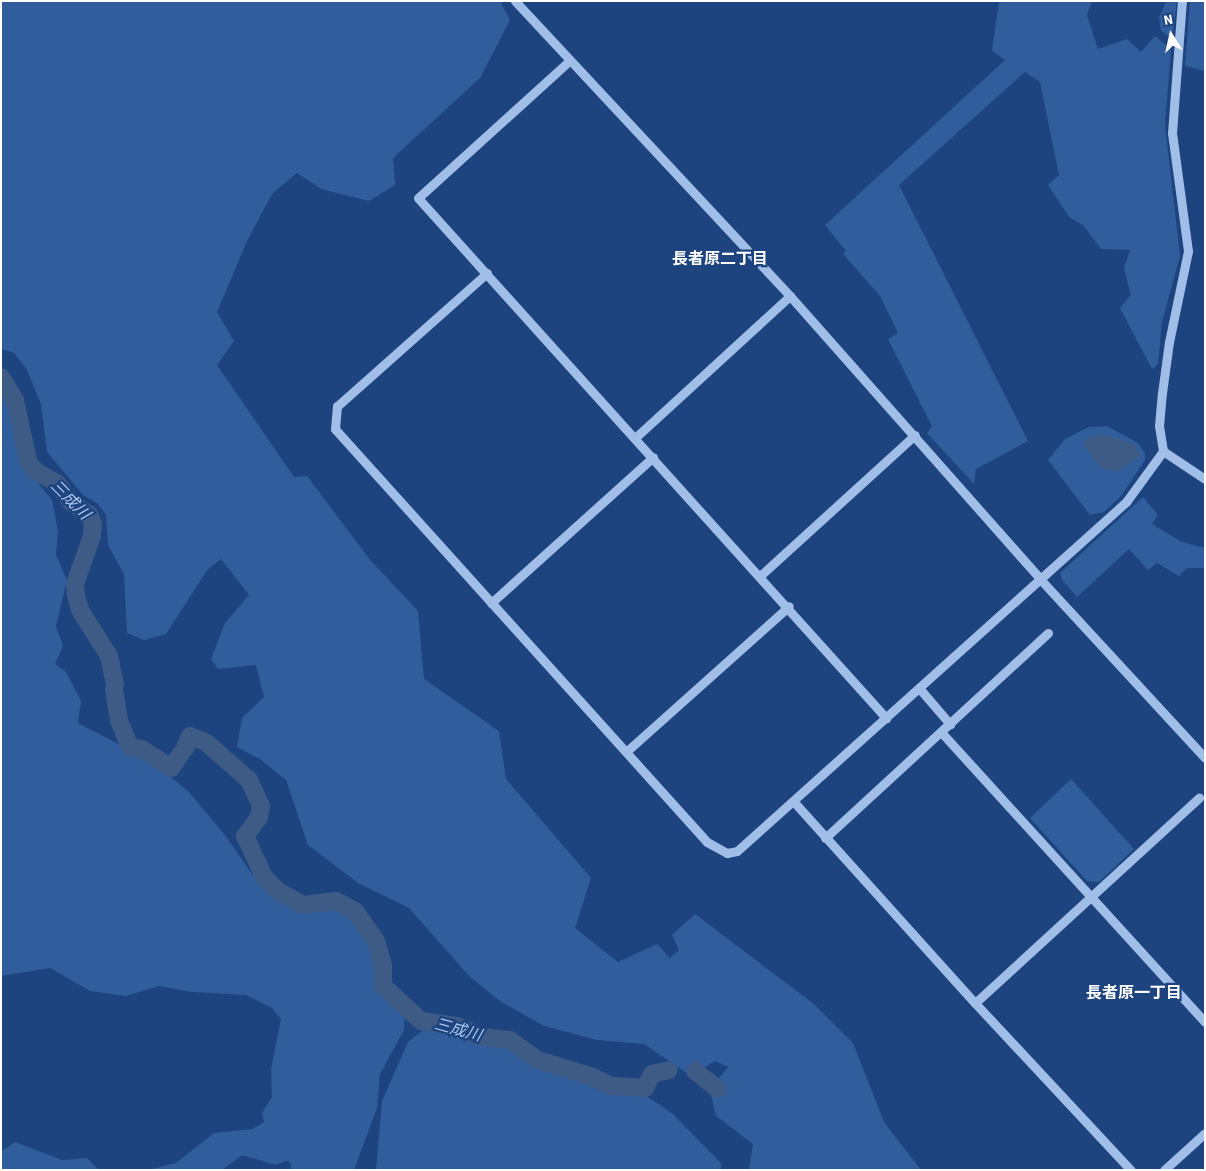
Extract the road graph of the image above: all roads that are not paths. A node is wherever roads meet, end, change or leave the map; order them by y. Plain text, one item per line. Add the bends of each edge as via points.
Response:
1 (514, 1) edge
2 (1182, 1) edge
3 (568, 62) junction
4 (487, 273) junction
5 (790, 296) junction
6 (915, 435) junction
7 (636, 437) junction
8 (1163, 451) junction
9 (653, 457) junction
10 (1205, 479) edge
11 (761, 575) junction
12 (1040, 579) junction
13 (491, 603) junction
14 (789, 606) junction
15 (1048, 633) dead end
16 (919, 688) junction
17 (886, 718) junction
18 (950, 724) junction
19 (941, 732) junction
20 (627, 751) junction
21 (1205, 758) edge
22 (1199, 798) dead end
23 (794, 802) junction
24 (826, 838) junction
25 (1091, 896) junction
26 (975, 1003) junction
27 (1205, 1022) edge
28 (1205, 1132) edge
29 (1131, 1170) edge
30 (1164, 1170) edge

1 - 3 street
2 - 8 street via 1172,133 1188,251 1162,393 1159,426
3 - 4 street via 418,198
3 - 5 street
4 - 7 street
4 - 13 street via 337,406 335,429
5 - 6 street
5 - 7 street
6 - 11 street
6 - 12 street
7 - 9 street
8 - 10 street
8 - 12 street via 1126,502
9 - 11 street
9 - 13 street
11 - 14 street
12 - 16 street
12 - 21 street
13 - 20 street
14 - 17 street
14 - 20 street
15 - 18 street
16 - 17 street
16 - 18 street
17 - 23 street
18 - 19 street
19 - 24 street
19 - 25 street
20 - 23 street via 707,842 727,853 737,851
22 - 25 street
23 - 24 street
24 - 26 street
25 - 26 street
25 - 27 street
26 - 29 street
28 - 30 street

